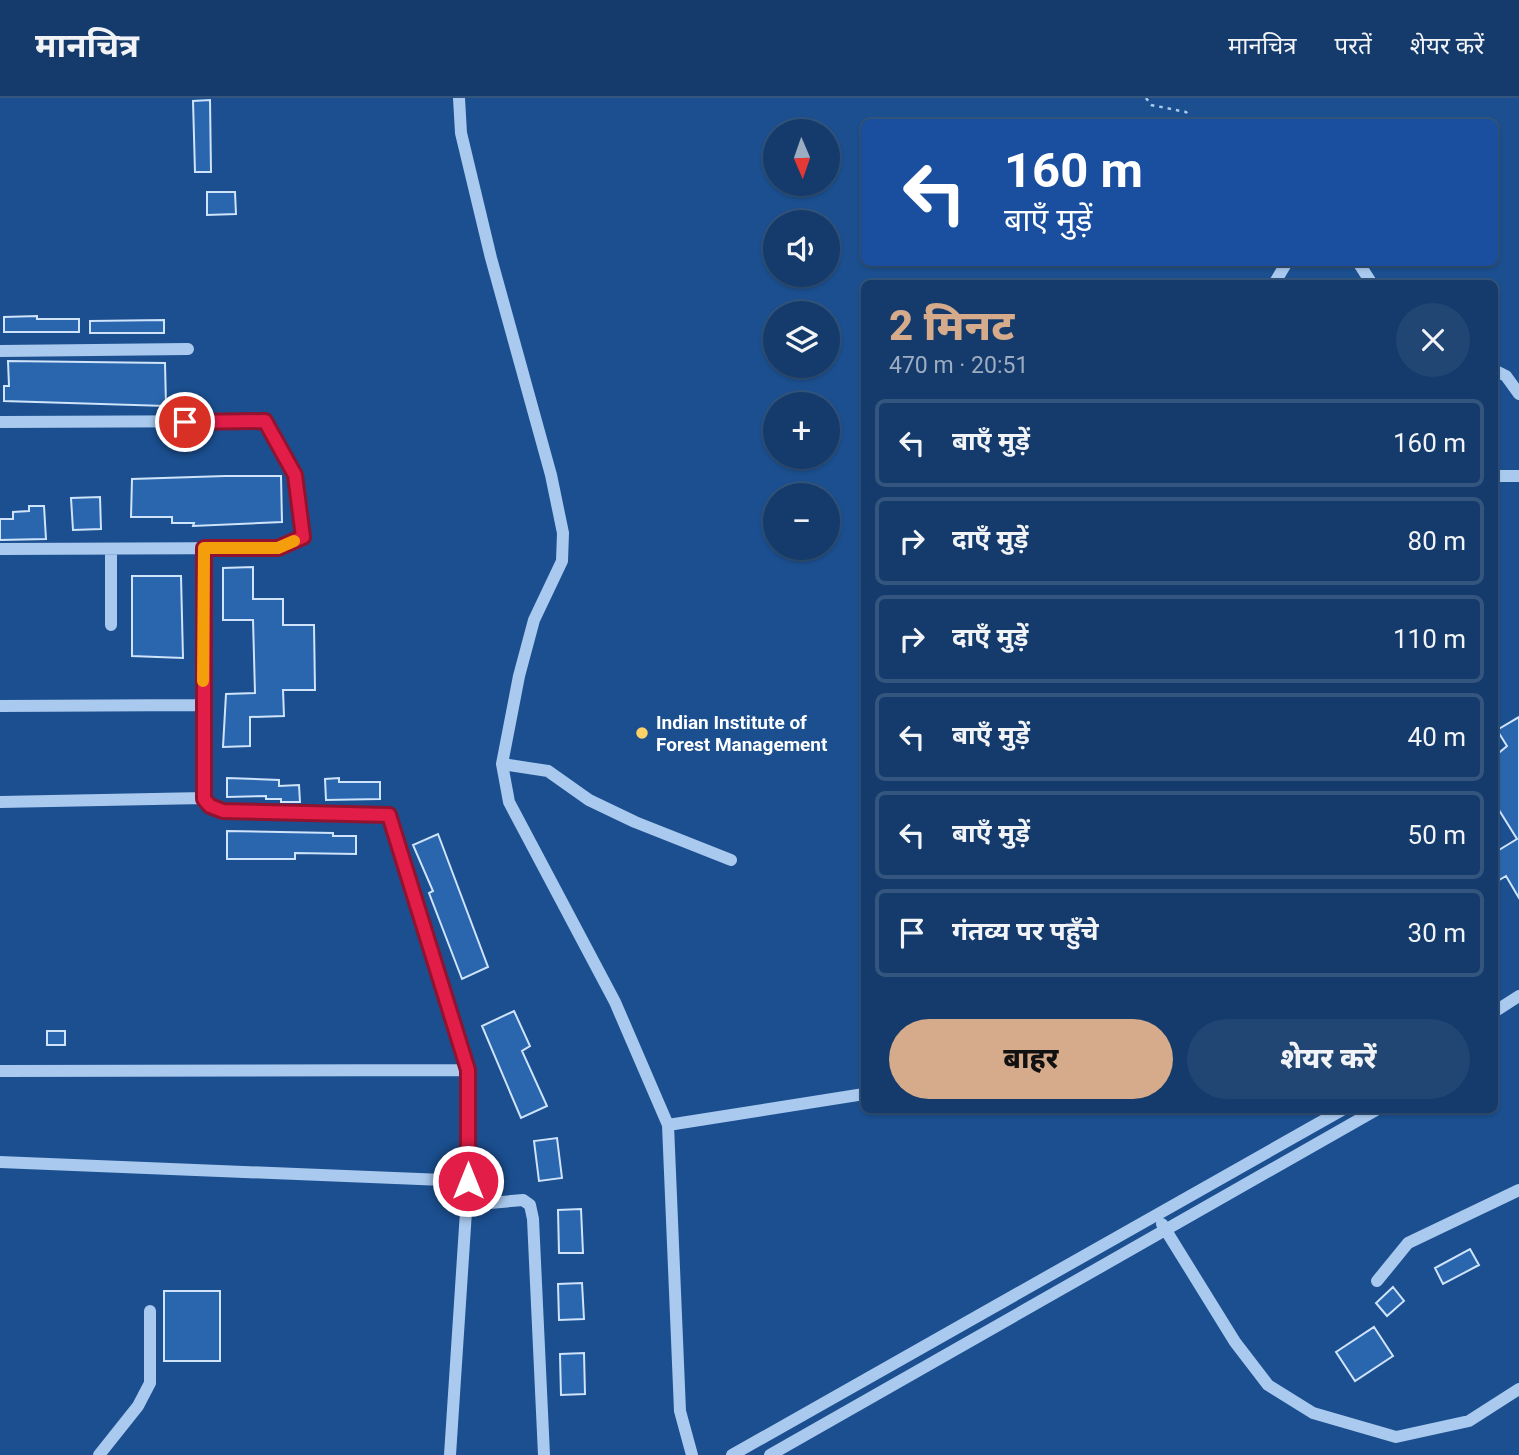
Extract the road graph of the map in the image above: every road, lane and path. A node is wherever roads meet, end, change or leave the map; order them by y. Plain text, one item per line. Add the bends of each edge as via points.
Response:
1 (459, 98) edge
2 (1146, 98) edge
3 (1190, 119) edge
4 (188, 349) dead end
5 (0, 351) edge
6 (1498, 372) edge
7 (1519, 394) edge
8 (0, 422) edge
9 (1498, 476) edge
10 (1519, 476) edge
11 (204, 548) junction
12 (0, 549) edge
13 (111, 549) junction
14 (111, 625) dead end
15 (203, 705) junction
16 (0, 706) edge
17 (502, 764) junction
18 (204, 799) junction
19 (0, 802) edge
20 (731, 860) dead end
21 (1519, 996) edge
22 (1498, 1009) edge
23 (468, 1070) junction
24 (0, 1071) edge
25 (861, 1094) edge
26 (1337, 1113) edge
27 (1371, 1113) edge
28 (668, 1125) junction
29 (0, 1162) edge
30 (468, 1181) junction
31 (1519, 1190) edge
32 (467, 1205) junction
33 (1157, 1214) junction
34 (1164, 1229) junction
35 (1377, 1281) dead end
36 (150, 1311) dead end
37 (1519, 1389) edge
38 (99, 1455) edge
39 (450, 1455) edge
40 (544, 1455) edge
41 (692, 1455) edge
42 (732, 1455) edge
43 (770, 1455) edge

1 - 17 street via 461,133 563,533 562,561 534,620
2 - 3 path via 1151,105 1186,112
4 - 5 street
6 - 7 street
8 - 11 street via 265,421 295,475 303,537 278,548
9 - 10 street
11 - 13 street
11 - 15 street
12 - 13 street
13 - 14 street
15 - 16 street
15 - 18 street
17 - 20 street via 548,771 589,800
17 - 28 street via 509,802 615,1002
18 - 19 street
18 - 23 street via 223,811 389,815
21 - 22 street
23 - 24 street
23 - 30 street
25 - 28 street
26 - 33 street
27 - 34 street
28 - 41 street via 680,1411
29 - 30 street
30 - 32 street
31 - 35 street via 1408,1243
32 - 39 street
32 - 40 street via 523,1200 530,1205
33 - 34 street
33 - 42 street
34 - 37 street via 1235,1342 1268,1385 1313,1413 1396,1437 1469,1421
34 - 43 street
36 - 38 street via 149,1382 138,1406

